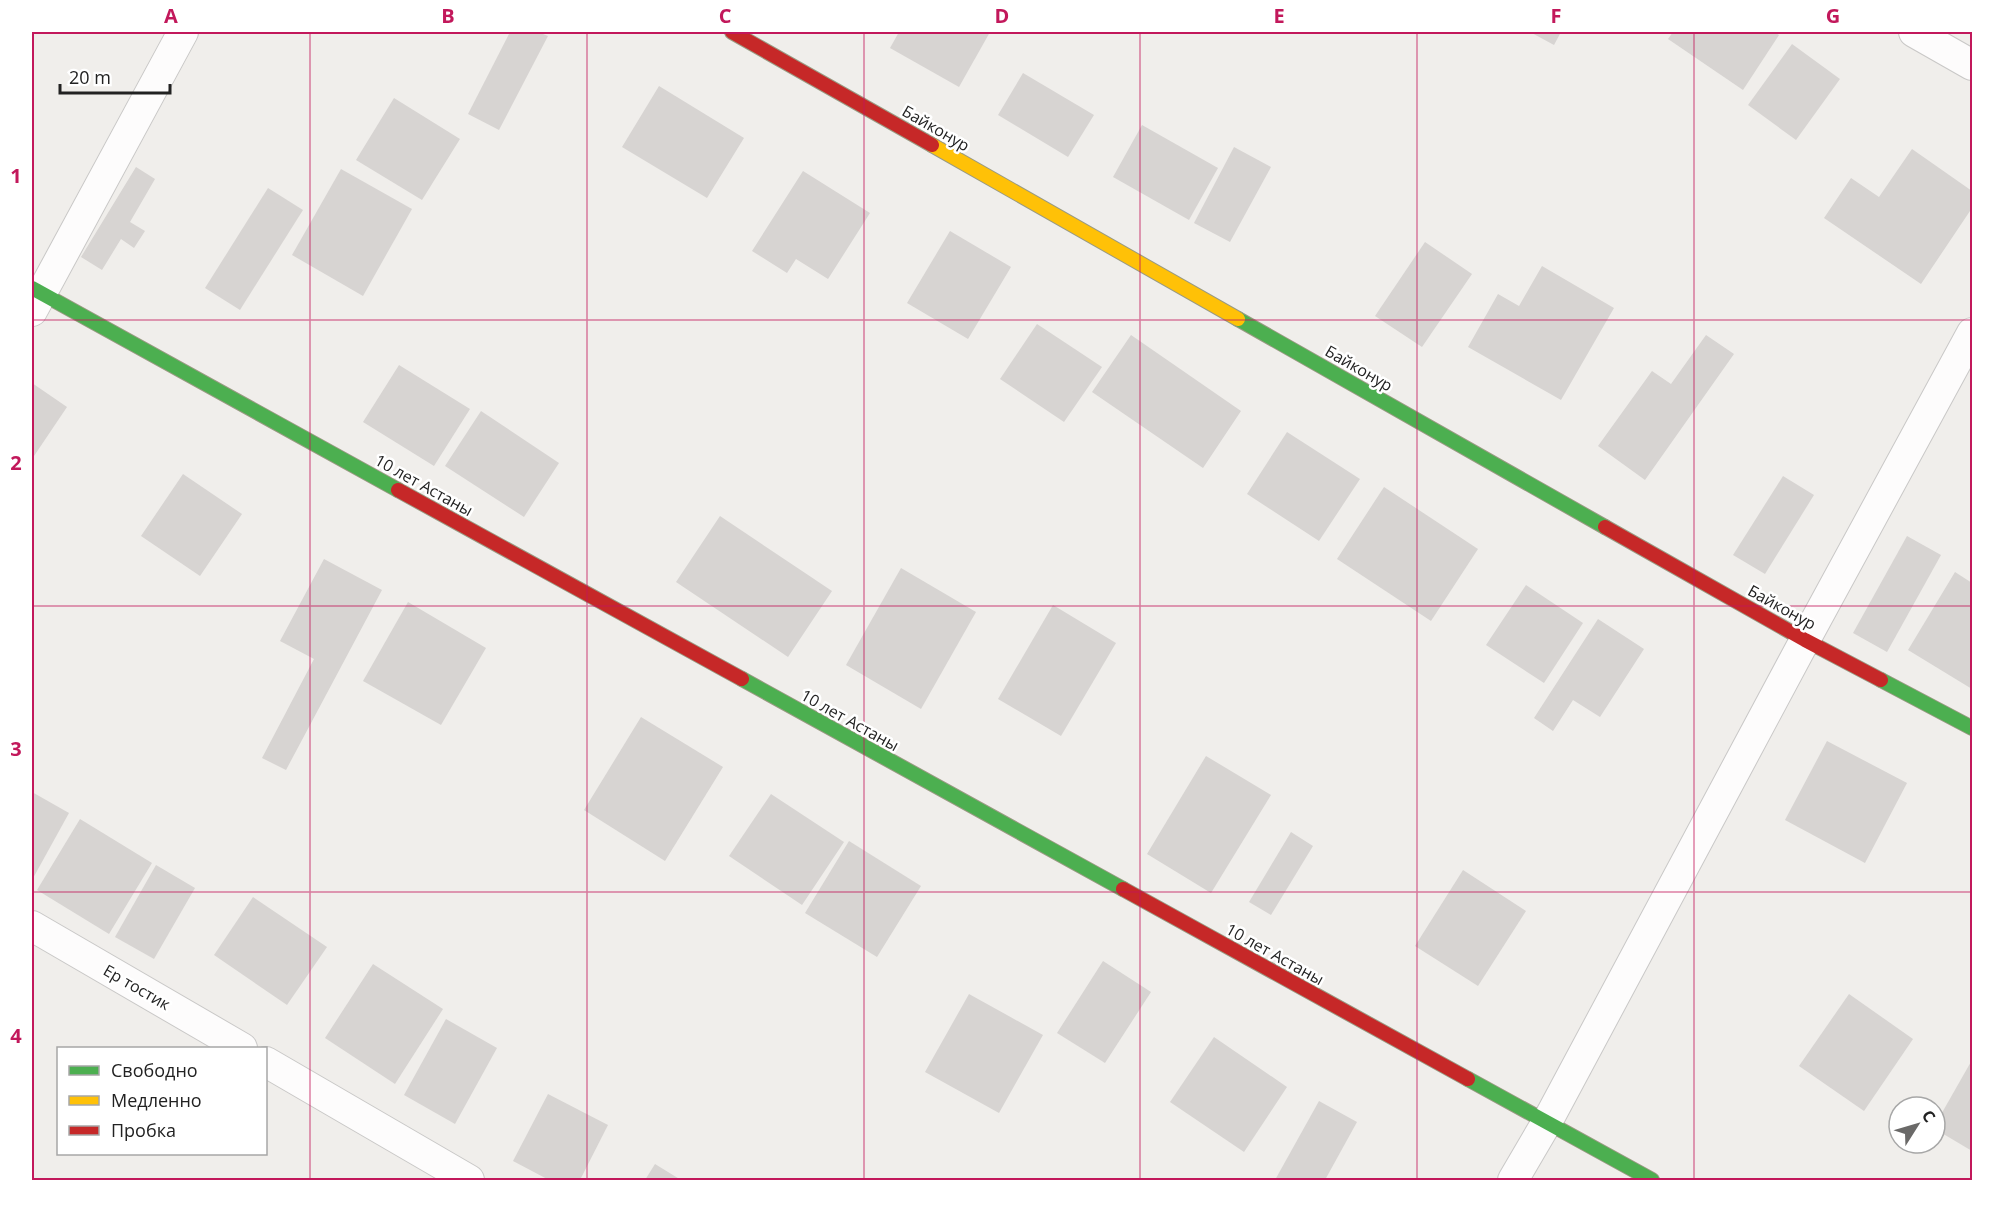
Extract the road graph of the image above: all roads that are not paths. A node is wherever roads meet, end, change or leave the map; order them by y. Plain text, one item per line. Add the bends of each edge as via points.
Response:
1 (183, 32) edge
2 (732, 32) edge
3 (1914, 32) edge
4 (1972, 64) edge
5 (34, 297) edge
6 (1972, 333) edge
7 (1805, 640) junction
8 (1972, 728) edge
9 (32, 926) edge
10 (240, 1047) edge
11 (267, 1063) edge
12 (1547, 1122) junction
13 (469, 1180) edge
14 (1513, 1180) edge
15 (1652, 1180) edge

1 - 5 street
2 - 7 street, Байконур
3 - 4 street
5 - 12 street, 10 лет Астаны
6 - 7 street
7 - 8 street, Байконур
7 - 12 street
9 - 10 street, Ер тостик
11 - 13 street
12 - 14 street
12 - 15 street, 10 лет Астаны

